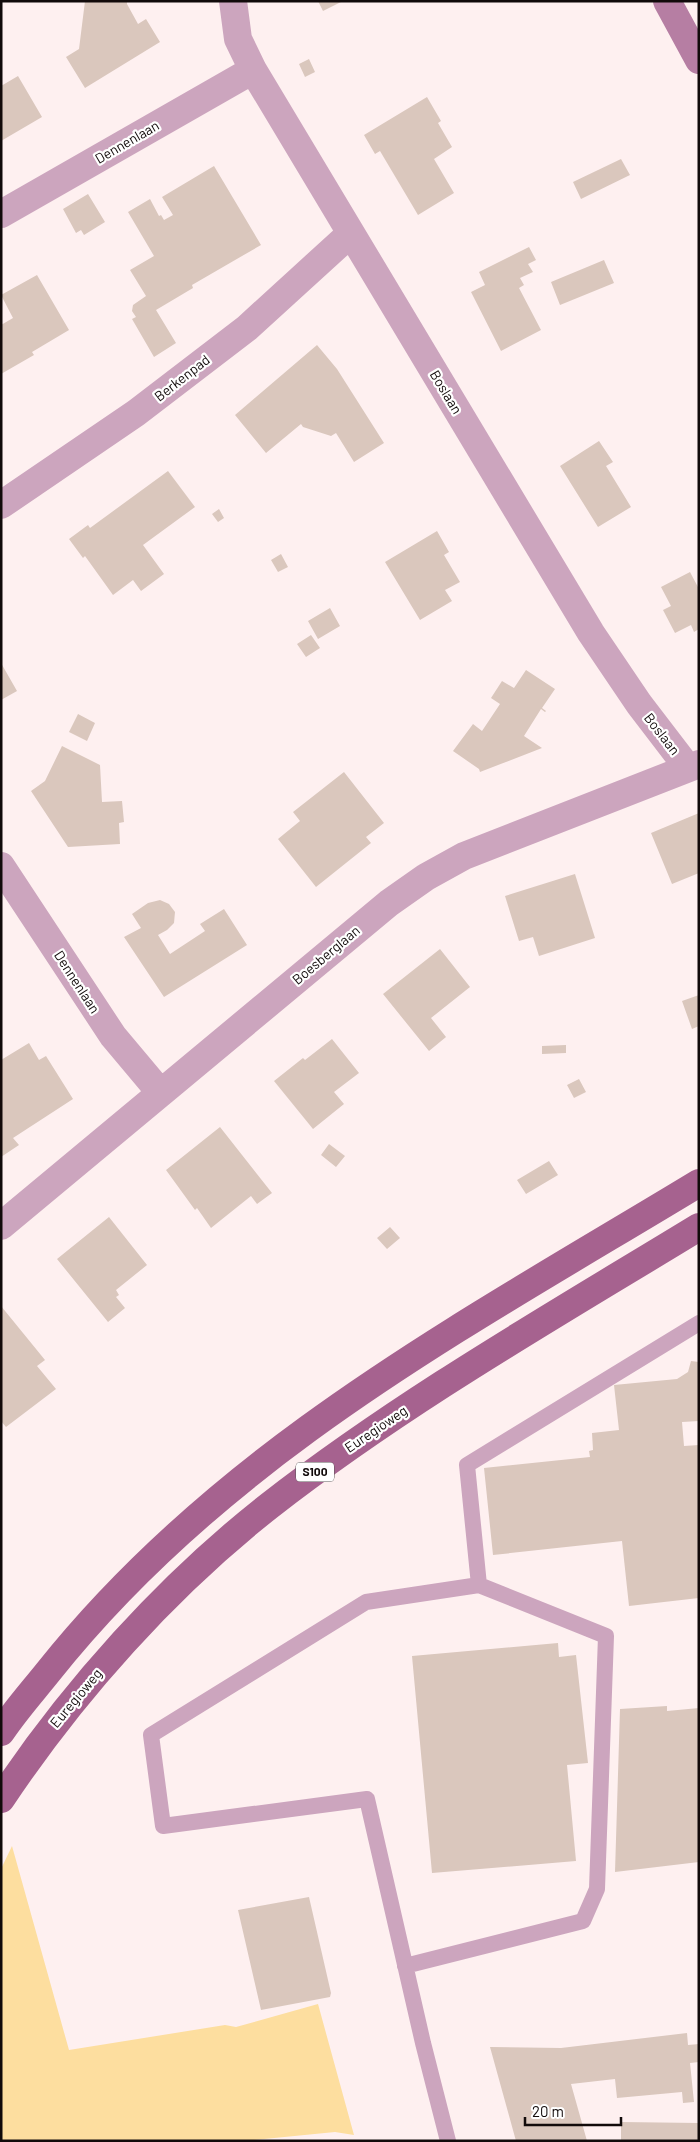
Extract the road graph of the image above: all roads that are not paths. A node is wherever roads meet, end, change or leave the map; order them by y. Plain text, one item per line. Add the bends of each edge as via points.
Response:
1 (233, 1) edge
2 (667, 1) edge
3 (699, 60) edge
4 (252, 70) junction
5 (1, 214) edge
6 (350, 234) junction
7 (1, 505) edge
8 (694, 766) edge
9 (1, 866) edge
10 (160, 1092) junction
11 (699, 1183) edge
12 (1, 1226) edge
13 (699, 1227) edge
14 (699, 1323) edge
15 (479, 1585) junction
16 (1, 1732) edge
17 (1, 1798) edge
18 (405, 1966) junction
19 (448, 2141) edge

1 - 4 street, Boslaan via 238,39
2 - 3 street
4 - 5 street, Dennenlaan
4 - 6 street, Boslaan
6 - 7 street, Berkenpad via 239,334 136,413
6 - 8 street, Boslaan via 591,633 639,704
8 - 10 street, Boesberglaan via 464,856 426,877 389,903
9 - 10 street, Dennenlaan via 113,1036
10 - 12 street, Boesberglaan
11 - 16 main road via 409,1359 237,1482 117,1591
13 - 17 main road, Euregioweg / S100 via 432,1391 268,1507 178,1586 101,1668 31,1754
14 - 15 lane via 467,1464
15 - 18 lane via 606,1636 597,1889 582,1921
15 - 18 lane via 366,1602 151,1735 164,1826 367,1799
18 - 19 lane

